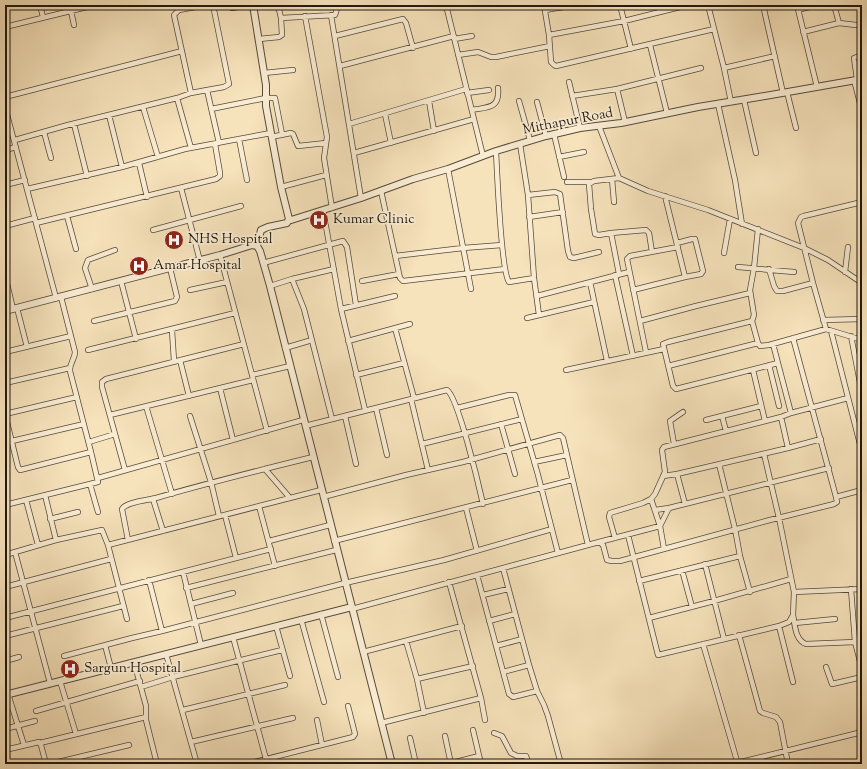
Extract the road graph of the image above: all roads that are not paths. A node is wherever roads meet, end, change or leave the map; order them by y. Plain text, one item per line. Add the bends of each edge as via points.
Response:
1 (40, 5) edge
2 (206, 5) edge
3 (213, 5) edge
4 (230, 5) edge
5 (245, 5) edge
6 (253, 5) edge
7 (278, 5) edge
8 (340, 5) edge
9 (446, 5) edge
10 (572, 5) edge
11 (620, 5) edge
12 (688, 5) edge
13 (708, 5) edge
14 (762, 5) edge
15 (816, 5) edge
16 (834, 5) edge
17 (188, 6) edge
18 (87, 7) dead end
19 (798, 7) edge
20 (544, 8) edge
21 (71, 11) junction
22 (331, 15) junction
23 (305, 16) junction
24 (43, 18) junction
25 (281, 18) junction
26 (624, 21) junction
27 (839, 23) junction
28 (74, 25) dead end
29 (862, 25) edge
30 (5, 27) edge
31 (714, 29) junction
32 (803, 32) junction
33 (549, 35) junction
34 (335, 36) junction
35 (472, 36) dead end
36 (454, 38) junction
37 (259, 39) junction
38 (650, 45) junction
39 (550, 46) junction
40 (413, 48) junction
41 (631, 49) junction
42 (182, 51) junction
43 (458, 55) junction
44 (862, 55) edge
45 (775, 56) junction
46 (340, 66) junction
47 (701, 68) dead end
48 (724, 68) junction
49 (293, 70) dead end
50 (264, 73) junction
51 (858, 79) edge
52 (658, 80) junction
53 (569, 82) dead end
54 (817, 87) junction
55 (498, 88) dead end
56 (617, 89) junction
57 (207, 90) junction
58 (489, 90) dead end
59 (467, 91) junction
60 (191, 93) junction
61 (785, 93) junction
62 (572, 96) junction
63 (5, 97) edge
64 (177, 98) junction
65 (266, 98) junction
66 (744, 100) junction
67 (429, 101) junction
68 (520, 101) dead end
69 (537, 102) dead end
70 (731, 102) junction
71 (718, 104) junction
72 (5, 106) edge
73 (142, 107) junction
74 (211, 109) junction
75 (472, 110) junction
76 (862, 111) edge
77 (667, 113) junction
78 (385, 114) junction
79 (109, 115) junction
80 (474, 119) junction
81 (625, 122) junction
82 (74, 124) junction
83 (349, 124) junction
84 (599, 126) junction
85 (580, 128) junction
86 (796, 128) dead end
87 (434, 131) junction
88 (44, 132) junction
89 (282, 134) junction
90 (554, 134) junction
91 (271, 135) junction
92 (546, 136) junction
93 (239, 139) junction
94 (15, 140) junction
95 (530, 140) junction
96 (217, 143) junction
97 (326, 143) junction
98 (391, 143) junction
99 (520, 144) junction
100 (16, 147) junction
101 (191, 148) junction
102 (5, 150) edge
103 (496, 151) junction
104 (584, 152) dead end
105 (354, 153) junction
106 (756, 153) dead end
107 (483, 156) junction
108 (559, 157) junction
109 (52, 158) dead end
110 (158, 158) junction
111 (138, 162) junction
112 (122, 167) junction
113 (448, 169) junction
114 (326, 175) junction
115 (87, 176) junction
116 (619, 178) junction
117 (612, 179) junction
118 (25, 180) junction
119 (247, 180) dead end
120 (590, 182) junction
121 (5, 185) edge
122 (281, 187) junction
123 (181, 188) junction
124 (27, 189) junction
125 (381, 190) junction
126 (528, 195) junction
127 (147, 196) junction
128 (665, 196) junction
129 (361, 198) junction
130 (614, 202) dead end
131 (862, 202) edge
132 (241, 206) dead end
133 (332, 208) junction
134 (323, 210) junction
135 (563, 212) junction
136 (67, 216) junction
137 (529, 217) junction
138 (730, 219) junction
139 (36, 221) junction
140 (190, 221) junction
141 (288, 221) junction
142 (742, 224) junction
143 (5, 226) edge
144 (153, 230) dead end
145 (758, 230) junction
146 (611, 233) junction
147 (502, 245) junction
148 (677, 245) junction
149 (257, 246) junction
150 (330, 246) junction
151 (848, 247) dead end
152 (463, 248) junction
153 (804, 248) junction
154 (76, 249) dead end
155 (115, 250) dead end
156 (599, 252) dead end
157 (652, 252) junction
158 (724, 253) dead end
159 (220, 255) junction
160 (395, 256) junction
161 (200, 261) junction
162 (263, 263) junction
163 (738, 267) dead end
164 (170, 268) junction
165 (754, 268) junction
166 (334, 269) junction
167 (505, 269) junction
168 (769, 270) junction
169 (629, 272) junction
170 (794, 272) dead end
171 (845, 272) junction
172 (468, 273) junction
173 (399, 274) junction
174 (5, 275) edge
175 (617, 275) junction
176 (685, 277) junction
177 (534, 278) junction
178 (292, 279) junction
179 (120, 281) junction
180 (362, 281) dead end
181 (227, 282) junction
182 (590, 282) junction
183 (813, 283) junction
184 (862, 283) edge
185 (270, 286) junction
186 (92, 289) junction
187 (471, 289) dead end
188 (190, 290) dead end
189 (634, 290) junction
190 (750, 293) junction
191 (396, 296) dead end
192 (537, 296) junction
193 (59, 297) junction
194 (594, 302) junction
195 (356, 305) junction
196 (15, 308) junction
197 (340, 309) junction
198 (5, 311) edge
199 (129, 313) junction
200 (235, 313) junction
201 (539, 315) junction
202 (527, 318) dead end
203 (862, 319) edge
204 (823, 320) junction
205 (752, 321) junction
206 (94, 322) dead end
207 (640, 322) junction
208 (410, 324) dead end
209 (396, 328) junction
210 (826, 329) junction
211 (172, 330) junction
212 (831, 331) junction
213 (71, 336) junction
214 (851, 336) junction
215 (793, 338) junction
216 (136, 339) junction
217 (312, 340) junction
218 (862, 340) edge
219 (348, 341) junction
220 (758, 343) junction
221 (244, 344) junction
222 (773, 344) junction
223 (27, 347) junction
224 (285, 348) junction
225 (664, 348) junction
226 (88, 350) dead end
227 (5, 352) edge
228 (646, 352) junction
229 (632, 356) junction
230 (180, 360) junction
231 (174, 361) junction
232 (607, 361) junction
233 (404, 363) junction
234 (778, 363) junction
235 (769, 365) junction
236 (290, 366) junction
237 (668, 366) junction
238 (70, 368) junction
239 (566, 370) dead end
240 (753, 370) junction
241 (356, 374) junction
242 (252, 377) junction
243 (5, 383) edge
244 (220, 388) junction
245 (862, 394) edge
246 (189, 396) junction
247 (77, 397) junction
248 (848, 398) junction
249 (412, 399) junction
250 (146, 406) junction
251 (762, 406) junction
252 (779, 406) dead end
253 (812, 407) junction
254 (376, 408) junction
255 (457, 408) junction
256 (365, 410) junction
257 (683, 412) dead end
258 (791, 413) junction
259 (5, 414) edge
260 (110, 415) junction
261 (190, 416) dead end
262 (344, 416) junction
263 (722, 416) junction
264 (781, 417) junction
265 (332, 419) junction
266 (522, 419) junction
267 (706, 420) dead end
268 (765, 421) junction
269 (304, 423) junction
270 (84, 424) junction
271 (500, 424) junction
272 (267, 430) junction
273 (726, 431) junction
274 (464, 433) junction
275 (115, 434) junction
276 (821, 439) junction
277 (233, 440) junction
278 (12, 441) junction
279 (89, 442) junction
280 (528, 443) junction
281 (422, 444) junction
282 (674, 444) junction
283 (788, 448) junction
284 (200, 449) junction
285 (508, 449) junction
286 (91, 452) junction
287 (862, 452) edge
288 (387, 454) dead end
289 (764, 454) junction
290 (567, 455) junction
291 (313, 457) junction
292 (162, 459) junction
293 (472, 459) junction
294 (534, 462) junction
295 (356, 464) dead end
296 (719, 464) junction
297 (829, 468) junction
298 (265, 469) junction
299 (126, 470) junction
300 (428, 470) junction
301 (515, 474) dead end
302 (677, 474) junction
303 (663, 476) junction
304 (98, 478) junction
305 (572, 480) junction
306 (211, 482) junction
307 (770, 482) junction
308 (90, 484) junction
309 (541, 488) junction
310 (321, 490) junction
311 (862, 490) edge
312 (726, 493) junction
313 (172, 494) junction
314 (45, 495) junction
315 (323, 497) junction
316 (836, 497) junction
317 (290, 498) junction
318 (153, 499) junction
319 (651, 499) junction
320 (26, 500) junction
321 (483, 504) junction
322 (685, 504) junction
323 (5, 505) edge
324 (259, 506) junction
325 (466, 508) junction
326 (669, 508) junction
327 (655, 510) junction
328 (78, 512) dead end
329 (98, 512) dead end
330 (225, 515) junction
331 (219, 516) junction
332 (779, 518) junction
333 (50, 519) junction
334 (330, 525) junction
335 (660, 526) junction
336 (552, 529) junction
337 (735, 529) junction
338 (163, 531) junction
339 (628, 535) junction
340 (615, 538) junction
341 (56, 540) junction
342 (128, 540) junction
343 (269, 541) junction
344 (334, 541) junction
345 (599, 542) junction
346 (38, 545) junction
347 (108, 545) junction
348 (588, 545) junction
349 (271, 549) junction
350 (664, 549) junction
351 (336, 550) junction
352 (477, 551) junction
353 (15, 552) junction
354 (558, 553) junction
355 (5, 555) edge
356 (740, 556) junction
357 (633, 557) junction
358 (236, 558) junction
359 (111, 559) junction
360 (705, 564) junction
361 (275, 566) junction
362 (503, 568) junction
363 (682, 570) junction
364 (183, 572) junction
365 (477, 575) junction
366 (791, 579) junction
367 (149, 580) junction
368 (639, 581) junction
369 (23, 582) junction
370 (449, 582) junction
371 (345, 583) junction
372 (5, 587) edge
373 (119, 588) junction
374 (186, 588) junction
375 (508, 589) junction
376 (851, 589) junction
377 (862, 589) edge
378 (750, 592) junction
379 (794, 592) junction
380 (233, 593) dead end
381 (482, 595) junction
382 (714, 601) junction
383 (191, 604) junction
384 (123, 606) junction
385 (692, 607) junction
386 (352, 608) junction
387 (31, 611) junction
388 (321, 614) junction
389 (516, 614) junction
390 (793, 615) junction
391 (5, 618) edge
392 (649, 618) junction
393 (127, 619) dead end
394 (301, 619) junction
395 (835, 619) dead end
396 (490, 621) junction
397 (195, 622) junction
398 (795, 623) junction
399 (276, 626) junction
400 (462, 626) junction
401 (779, 626) junction
402 (35, 628) junction
403 (162, 631) junction
404 (739, 635) junction
405 (5, 636) edge
406 (234, 636) junction
407 (522, 639) junction
408 (724, 639) junction
409 (406, 641) junction
410 (855, 642) junction
411 (703, 644) junction
412 (105, 645) junction
413 (201, 645) junction
414 (496, 646) junction
415 (282, 650) junction
416 (363, 652) junction
417 (166, 654) junction
418 (64, 656) dead end
419 (19, 657) dead end
420 (240, 660) junction
421 (5, 661) edge
422 (134, 662) junction
423 (529, 665) junction
424 (473, 666) junction
425 (826, 667) dead end
426 (110, 668) junction
427 (862, 669) edge
428 (503, 672) junction
429 (290, 676) dead end
430 (173, 677) junction
431 (338, 677) dead end
432 (862, 677) edge
433 (417, 679) junction
434 (60, 681) junction
435 (140, 681) junction
436 (793, 682) dead end
437 (50, 683) junction
438 (285, 685) dead end
439 (141, 686) junction
440 (537, 691) junction
441 (249, 693) junction
442 (6, 695) edge
443 (481, 698) junction
444 (67, 702) junction
445 (324, 702) dead end
446 (348, 706) dead end
447 (183, 710) junction
448 (36, 711) dead end
449 (424, 712) junction
450 (146, 717) junction
451 (293, 718) dead end
452 (318, 720) dead end
453 (485, 720) dead end
454 (35, 721) dead end
455 (381, 723) junction
456 (17, 726) junction
457 (258, 726) junction
458 (5, 729) edge
459 (473, 730) dead end
460 (862, 732) edge
461 (494, 733) dead end
462 (76, 734) junction
463 (445, 736) dead end
464 (410, 738) dead end
465 (191, 742) junction
466 (40, 743) junction
467 (24, 745) junction
468 (129, 745) dead end
469 (322, 745) junction
470 (5, 750) edge
471 (784, 752) junction
472 (479, 756) junction
473 (266, 759) junction
474 (46, 764) edge
475 (50, 764) edge
476 (157, 764) edge
477 (197, 764) edge
478 (247, 764) edge
479 (392, 764) edge
480 (416, 764) edge
481 (450, 764) edge
482 (481, 764) edge
483 (529, 764) edge
484 (561, 764) edge
485 (788, 764) edge

1 - 24 street
2 - 17 street
3 - 57 street via 229,84
4 - 5 street via 234,8
6 - 37 street
7 - 25 street
8 - 22 street via 336,14
9 - 36 street
10 - 20 street
11 - 26 street
12 - 26 street
13 - 31 street
14 - 45 street
15 - 19 street
16 - 27 street
17 - 42 street via 174,15
18 - 21 street
19 - 32 street
20 - 33 street
21 - 24 street
21 - 28 street
22 - 23 street
22 - 34 street
23 - 25 street
23 - 97 street
24 - 30 street
25 - 37 street via 282,35
26 - 33 street
26 - 41 street
27 - 29 street
27 - 32 street
31 - 38 street
31 - 48 street
32 - 54 street
33 - 39 street
34 - 40 street via 403,19
34 - 46 street
35 - 36 street
36 - 40 street
36 - 43 street
37 - 50 street
38 - 41 street
38 - 52 street
39 - 41 street via 551,62 556,66
39 - 43 street via 496,57 478,52
40 - 46 street
42 - 60 street
42 - 63 street
43 - 59 street
44 - 51 street via 854,58
45 - 48 street
45 - 61 street
46 - 83 street
47 - 52 street
48 - 70 street
49 - 50 street
50 - 65 street
51 - 54 street, Mithapur Road
51 - 76 street
52 - 56 street
52 - 77 street
53 - 62 street
54 - 61 street, Mithapur Road
55 - 75 street via 496,102 489,107
56 - 62 street
56 - 81 street
57 - 60 street
57 - 74 street
58 - 59 street
59 - 67 street
59 - 75 street
60 - 64 street
61 - 66 street, Mithapur Road
61 - 86 street
62 - 85 street
64 - 73 street
64 - 101 street
65 - 74 street
65 - 89 street via 276,99
65 - 91 street
66 - 70 street, Mithapur Road
66 - 106 street
67 - 78 street
67 - 87 street
68 - 95 street
69 - 92 street
70 - 71 street, Mithapur Road
71 - 77 street, Mithapur Road
71 - 142 street
72 - 94 street
73 - 79 street
73 - 110 street
74 - 96 street
75 - 80 street
77 - 81 street, Mithapur Road
78 - 83 street
78 - 98 street
79 - 82 street
79 - 112 street
80 - 87 street
80 - 107 street
81 - 84 street, Mithapur Road
82 - 88 street
82 - 115 street
83 - 105 street
84 - 85 street, Mithapur Road
84 - 116 street
85 - 90 street, Mithapur Road
87 - 98 street
88 - 94 street
88 - 109 street
89 - 91 street
89 - 97 street via 293,134 296,144 300,146
90 - 92 street, Mithapur Road
90 - 108 street
91 - 93 street
91 - 122 street
92 - 95 street, Mithapur Road
93 - 96 street
93 - 119 street
94 - 100 street
95 - 99 street, Mithapur Road
96 - 101 street
96 - 123 street via 220,176
97 - 114 street
98 - 105 street
99 - 103 street, Mithapur Road
99 - 126 street
100 - 102 street
100 - 118 street
101 - 110 street
103 - 107 street, Mithapur Road
103 - 147 street
104 - 108 street
105 - 129 street
107 - 113 street, Mithapur Road
108 - 120 street via 566,180
110 - 111 street
111 - 112 street
111 - 127 street
112 - 115 street
113 - 125 street, Mithapur Road
113 - 152 street
114 - 122 street
114 - 133 street
115 - 124 street
116 - 117 street
116 - 128 street
117 - 120 street
117 - 130 street
118 - 121 street
118 - 124 street
120 - 146 street via 594,232 597,235
122 - 141 street
123 - 127 street
123 - 140 street
124 - 139 street
125 - 129 street, Mithapur Road
125 - 160 street
126 - 135 street via 558,192
126 - 137 street
127 - 136 street
128 - 138 street
128 - 148 street
129 - 133 street, Mithapur Road
131 - 153 street via 801,217 798,222
132 - 140 street
133 - 134 street, Mithapur Road
134 - 141 street, Mithapur Road
134 - 150 street
135 - 137 street
135 - 156 street via 570,257
136 - 139 street
136 - 154 street
137 - 177 street
138 - 142 street
138 - 158 street
139 - 143 street
139 - 193 street
140 - 144 street
140 - 161 street
141 - 149 street, Mithapur Road via 261,230
142 - 145 street
145 - 153 street
145 - 165 street
146 - 157 street via 646,230
146 - 175 street
147 - 152 street
147 - 167 street
148 - 157 street
148 - 176 street
148 - 176 street via 695,239 703,271 701,274
149 - 159 street via 252,245
149 - 162 street
150 - 162 street
150 - 166 street
150 - 195 street via 344,241 347,247
151 - 171 street
152 - 160 street
152 - 172 street
153 - 171 street
153 - 183 street
155 - 186 street via 86,263
157 - 169 street via 628,257
159 - 161 street
159 - 181 street
160 - 173 street
161 - 164 street
162 - 185 street
163 - 165 street
164 - 179 street
164 - 199 street via 177,296 175,301
165 - 168 street
165 - 190 street
166 - 178 street
166 - 197 street
167 - 172 street
167 - 177 street via 509,282
168 - 170 street
168 - 183 street via 777,291
169 - 175 street
169 - 189 street
171 - 184 street
172 - 173 street via 405,282
172 - 187 street
173 - 180 street
174 - 196 street
175 - 182 street
175 - 229 street
176 - 189 street
177 - 192 street
178 - 185 street
178 - 217 street via 302,303
179 - 186 street
179 - 199 street
181 - 188 street
181 - 200 street
182 - 192 street
182 - 194 street
183 - 204 street
185 - 224 street
186 - 193 street
189 - 207 street
190 - 205 street via 754,315
190 - 207 street
191 - 195 street
192 - 201 street
193 - 196 street
193 - 213 street
194 - 201 street
194 - 232 street
195 - 197 street
196 - 198 street
196 - 223 street
197 - 219 street
199 - 206 street
199 - 216 street
200 - 211 street
200 - 221 street
201 - 202 street
203 - 204 street
204 - 210 street
205 - 220 street
205 - 225 street via 665,342
207 - 228 street
208 - 209 street
209 - 219 street
209 - 233 street
210 - 212 street
210 - 215 street
211 - 216 street
211 - 231 street
212 - 214 street
212 - 248 street
213 - 223 street
213 - 238 street via 75,355
214 - 218 street
214 - 245 street
215 - 222 street
215 - 253 street
216 - 226 street
217 - 224 street
217 - 265 street
219 - 241 street
220 - 222 street via 762,346
220 - 237 street
221 - 230 street
221 - 242 street
222 - 234 street
223 - 227 street
224 - 236 street
225 - 228 street
225 - 237 street
228 - 229 street
229 - 232 street
230 - 231 street
230 - 246 street
231 - 260 street via 104,380 102,387
232 - 239 street
233 - 241 street
233 - 249 street
234 - 235 street
234 - 258 street
235 - 240 street
235 - 252 street
236 - 242 street
236 - 269 street
237 - 240 street via 676,389
238 - 243 street
238 - 247 street
240 - 251 street
241 - 256 street
242 - 244 street
242 - 272 street
244 - 246 street
244 - 277 street
246 - 250 street
247 - 259 street
247 - 270 street
248 - 253 street
248 - 287 street
249 - 254 street
249 - 255 street via 447,390 451,393
249 - 281 street
250 - 260 street
250 - 292 street
251 - 263 street
251 - 268 street
253 - 258 street
253 - 276 street
254 - 256 street
254 - 288 street
255 - 266 street via 513,394
255 - 274 street
256 - 262 street
257 - 282 street via 670,421
258 - 264 street
259 - 278 street
260 - 275 street
261 - 284 street
262 - 265 street
262 - 295 street
263 - 267 street
263 - 273 street
264 - 268 street
264 - 283 street
265 - 269 street
266 - 271 street
266 - 280 street
268 - 273 street
269 - 272 street
269 - 291 street
270 - 278 street
270 - 279 street
271 - 274 street
271 - 285 street
272 - 277 street
273 - 282 street
274 - 281 street
274 - 293 street
275 - 279 street
275 - 299 street
276 - 283 street
276 - 297 street
277 - 284 street
278 - 286 street via 20,470
279 - 286 street
280 - 285 street
280 - 290 street via 560,435
280 - 294 street
281 - 300 street
282 - 303 street via 663,449
283 - 289 street
284 - 292 street
284 - 306 street
285 - 293 street
285 - 301 street
286 - 304 street
289 - 296 street
289 - 307 street
290 - 294 street
290 - 305 street
291 - 298 street
291 - 310 street
292 - 299 street
292 - 313 street
293 - 300 street
293 - 321 street
294 - 309 street
296 - 302 street
296 - 312 street
297 - 307 street
297 - 316 street
298 - 306 street
298 - 317 street
299 - 304 street
300 - 315 street
302 - 303 street
302 - 322 street
303 - 319 street
304 - 308 street via 97,482
305 - 309 street
305 - 348 street
306 - 313 street
306 - 331 street
307 - 312 street
307 - 332 street
308 - 314 street
308 - 329 street
309 - 321 street
309 - 336 street
310 - 315 street
310 - 317 street
311 - 316 street
312 - 322 street
312 - 337 street
313 - 318 street
314 - 320 street
314 - 333 street
315 - 334 street
316 - 332 street via 834,504
317 - 324 street
318 - 338 street
318 - 342 street via 123,507
319 - 327 street
319 - 340 street via 610,513
320 - 323 street
320 - 346 street
321 - 325 street
322 - 326 street
324 - 330 street
324 - 343 street
325 - 344 street
325 - 352 street
326 - 327 street
326 - 335 street
327 - 335 street
328 - 333 street
330 - 331 street
330 - 358 street
331 - 338 street
332 - 337 street
332 - 366 street
333 - 341 street
334 - 343 street
334 - 344 street
335 - 339 street
335 - 350 street
336 - 352 street
336 - 354 street
337 - 350 street
337 - 356 street
338 - 342 street
339 - 340 street
339 - 357 street
340 - 345 street
341 - 346 street
341 - 347 street via 101,530
342 - 347 street
343 - 349 street
344 - 351 street
345 - 348 street
345 - 357 street via 603,545 609,561
346 - 353 street
347 - 359 street
348 - 354 street
349 - 358 street
349 - 361 street
350 - 357 street
351 - 361 street
351 - 371 street
352 - 371 street
353 - 355 street
353 - 369 street
354 - 362 street
356 - 360 street
356 - 378 street
357 - 368 street
358 - 364 street
359 - 369 street
359 - 373 street
360 - 363 street
360 - 382 street
361 - 374 street
362 - 365 street
362 - 375 street
363 - 368 street
363 - 385 street
364 - 367 street
364 - 374 street
365 - 370 street
365 - 381 street
366 - 378 street
366 - 379 street
367 - 373 street
367 - 403 street
368 - 392 street
369 - 372 street
369 - 387 street
370 - 386 street
370 - 400 street
371 - 386 street
371 - 397 street
373 - 384 street
373 - 387 street
374 - 383 street
375 - 381 street
375 - 389 street
376 - 377 street
376 - 379 street
376 - 410 street
378 - 382 street
379 - 390 street
380 - 383 street
381 - 396 street
382 - 385 street
382 - 408 street
383 - 397 street
384 - 393 street
384 - 402 street
385 - 392 street
386 - 388 street
386 - 416 street
387 - 391 street
387 - 402 street
388 - 394 street
388 - 431 street
389 - 396 street
389 - 407 street
390 - 398 street
390 - 401 street via 789,622
392 - 411 street via 658,655
394 - 399 street
394 - 445 street
395 - 398 street
396 - 414 street
397 - 403 street
397 - 413 street
398 - 410 street via 797,635 806,644
399 - 406 street
399 - 415 street
400 - 409 street
400 - 424 street
401 - 404 street
401 - 436 street
402 - 405 street
402 - 437 street
403 - 412 street
404 - 408 street
404 - 471 street via 760,711 778,719
406 - 413 street
406 - 420 street
407 - 414 street
407 - 423 street
408 - 411 street
409 - 416 street
409 - 433 street
410 - 427 street
411 - 471 street via 737,760 741,762
412 - 418 street
412 - 426 street
413 - 417 street
414 - 428 street
415 - 420 street
415 - 429 street
416 - 455 street
417 - 422 street
417 - 430 street
419 - 421 street
420 - 430 street
420 - 441 street
422 - 426 street
422 - 435 street
423 - 428 street
423 - 440 street
424 - 433 street
424 - 443 street
425 - 432 street via 832,684
426 - 434 street
428 - 440 street via 512,697
430 - 439 street
430 - 447 street
433 - 449 street
434 - 437 street
434 - 444 street
435 - 439 street
435 - 444 street
437 - 442 street
438 - 441 street
439 - 450 street
440 - 484 street via 546,711
441 - 447 street
441 - 457 street
442 - 456 street
443 - 449 street
443 - 453 street
444 - 448 street
444 - 462 street
446 - 469 street via 354,736
447 - 465 street
449 - 455 street
450 - 462 street
450 - 476 street
451 - 457 street
452 - 469 street
454 - 456 street
455 - 479 street
456 - 458 street
456 - 467 street
457 - 465 street
457 - 473 street
459 - 472 street
460 - 471 street
461 - 483 street via 502,736 514,755 526,756
462 - 466 street
463 - 481 street
464 - 480 street
465 - 477 street
466 - 467 street
466 - 474 street
467 - 470 street
468 - 475 street
469 - 473 street
471 - 485 street
472 - 481 street
472 - 482 street
473 - 478 street

